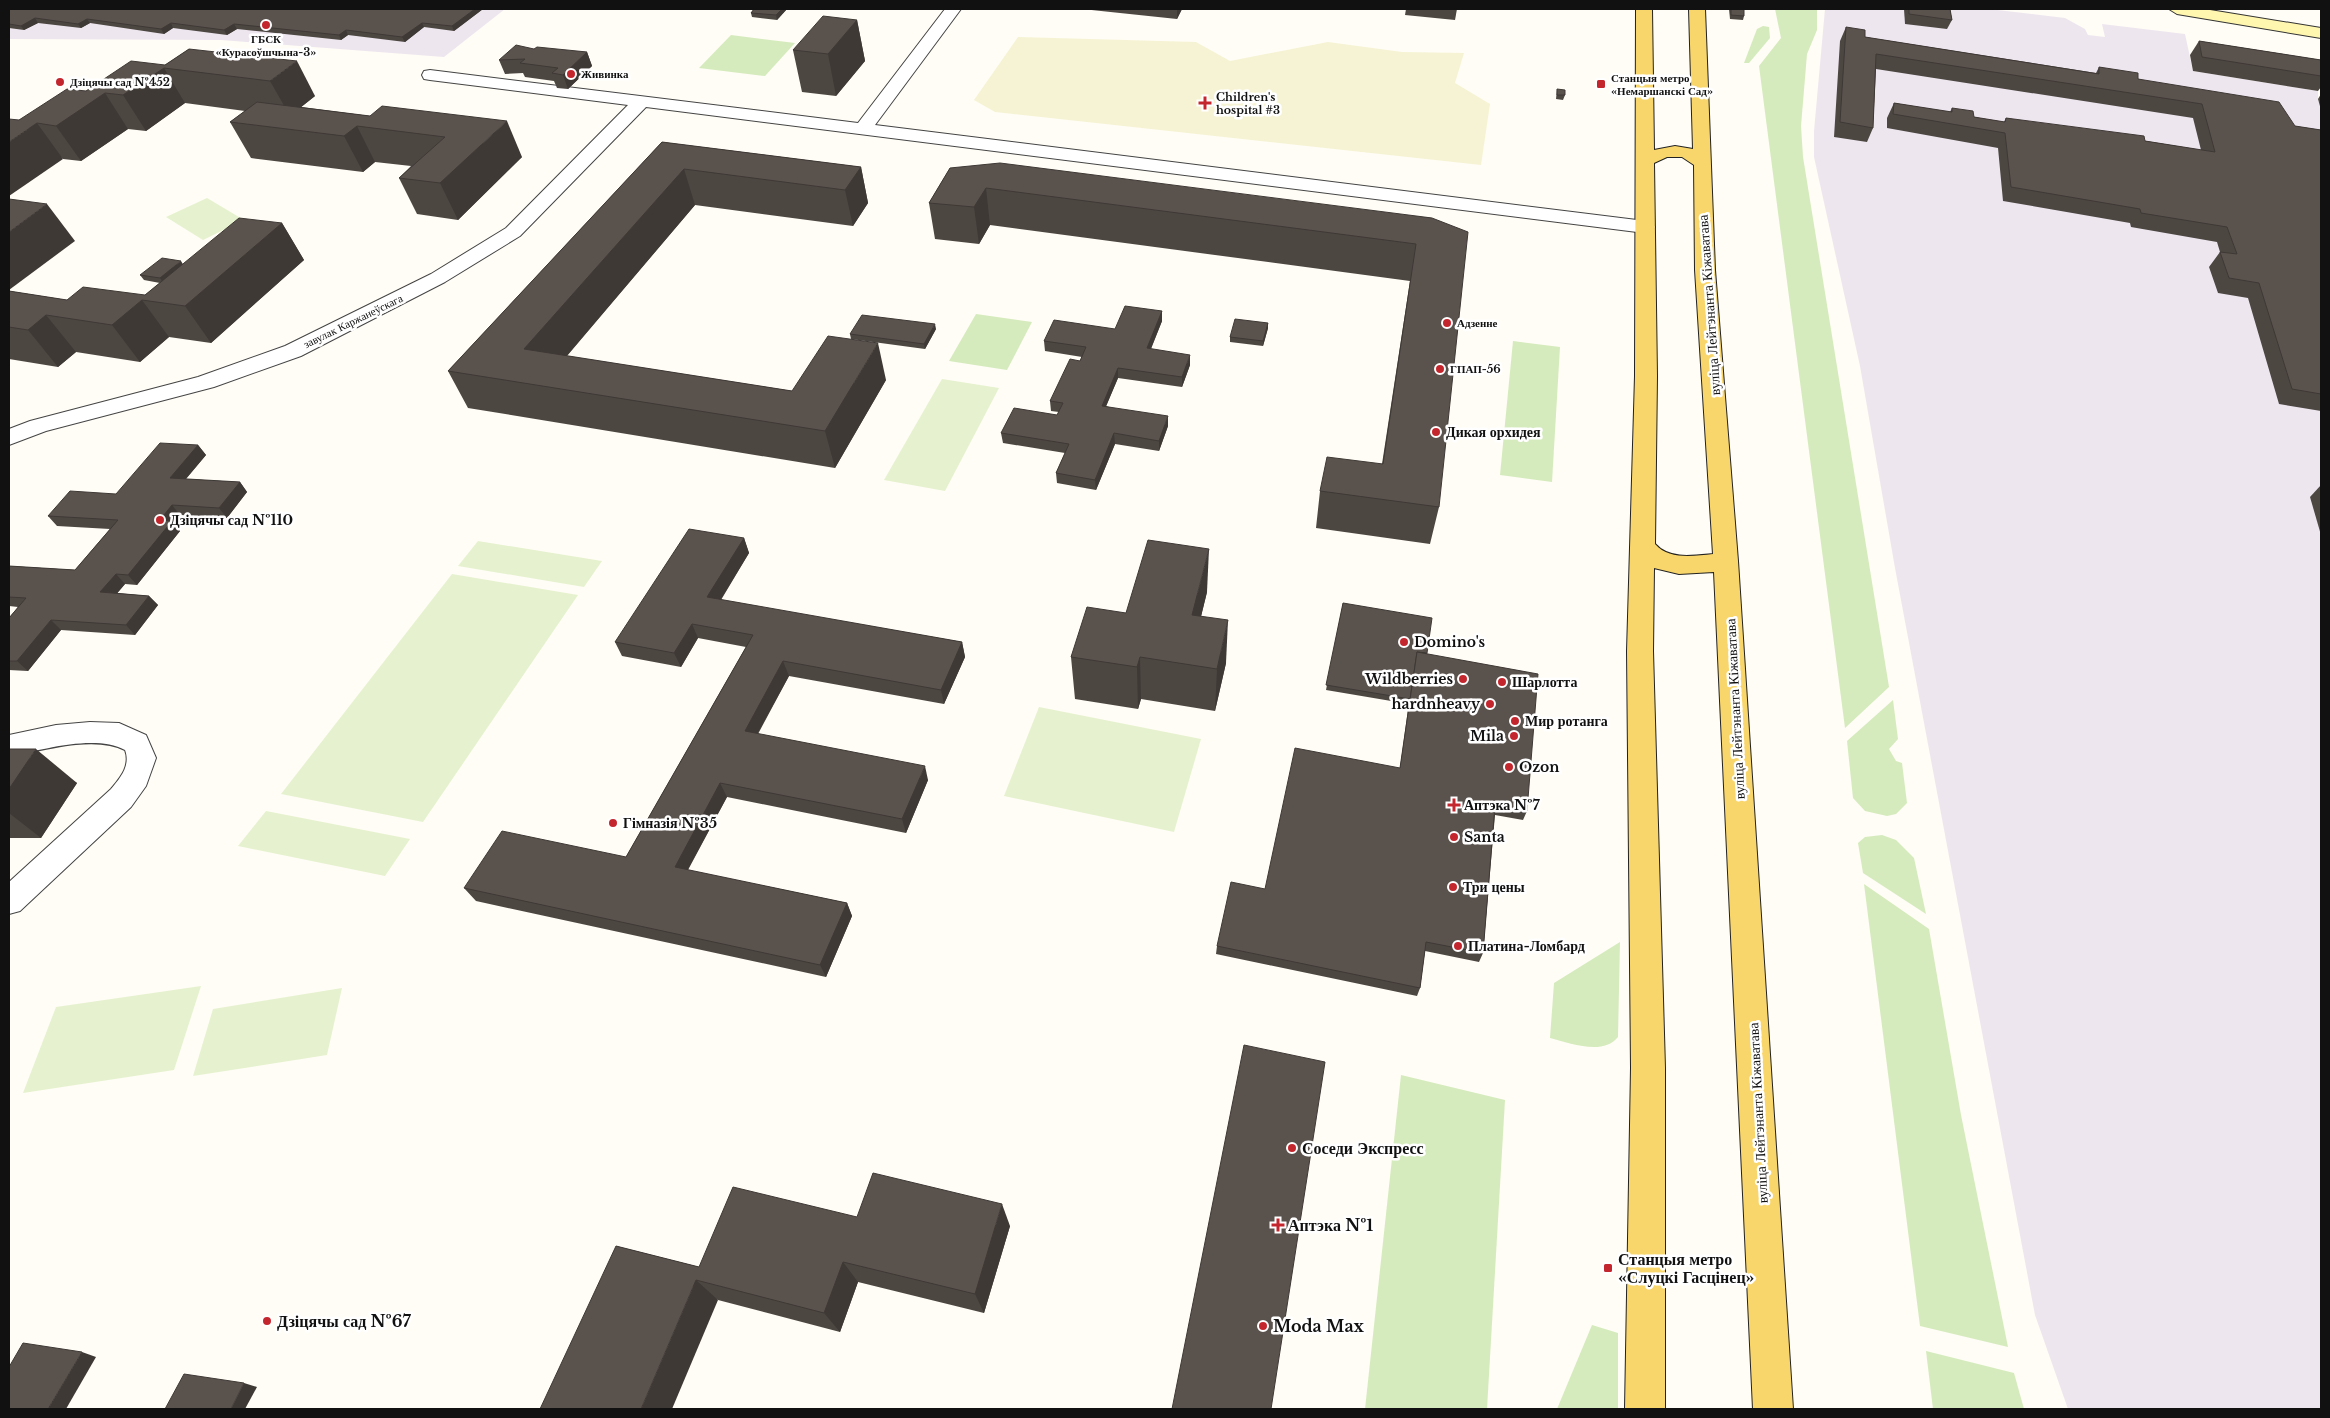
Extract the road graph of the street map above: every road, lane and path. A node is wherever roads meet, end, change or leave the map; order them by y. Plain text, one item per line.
1 (953, 9) edge
2 (1644, 9) edge
3 (1697, 9) edge
4 (2177, 9) edge
5 (2321, 33) edge
6 (430, 75) dead end
7 (641, 102) junction
8 (862, 129) junction
9 (1645, 160) junction
10 (1702, 163) junction
11 (1645, 227) junction
12 (9, 438) edge
13 (1643, 546) junction
14 (1726, 561) junction
15 (9, 746) edge
16 (9, 900) edge
17 (1645, 1409) edge
18 (1773, 1409) edge

1 - 8 street
2 - 9 main road
3 - 10 main road, вуліца Лейтэнанта Кіжаватава
4 - 5 main road
6 - 7 street
7 - 8 street
7 - 12 street, завулак Каржанеўскага
8 - 11 street
9 - 10 main road
9 - 11 main road
10 - 14 main road, вуліца Лейтэнанта Кіжаватава
11 - 13 main road
13 - 14 main road
13 - 17 main road
14 - 18 main road, вуліца Лейтэнанта Кіжаватава
15 - 16 street

